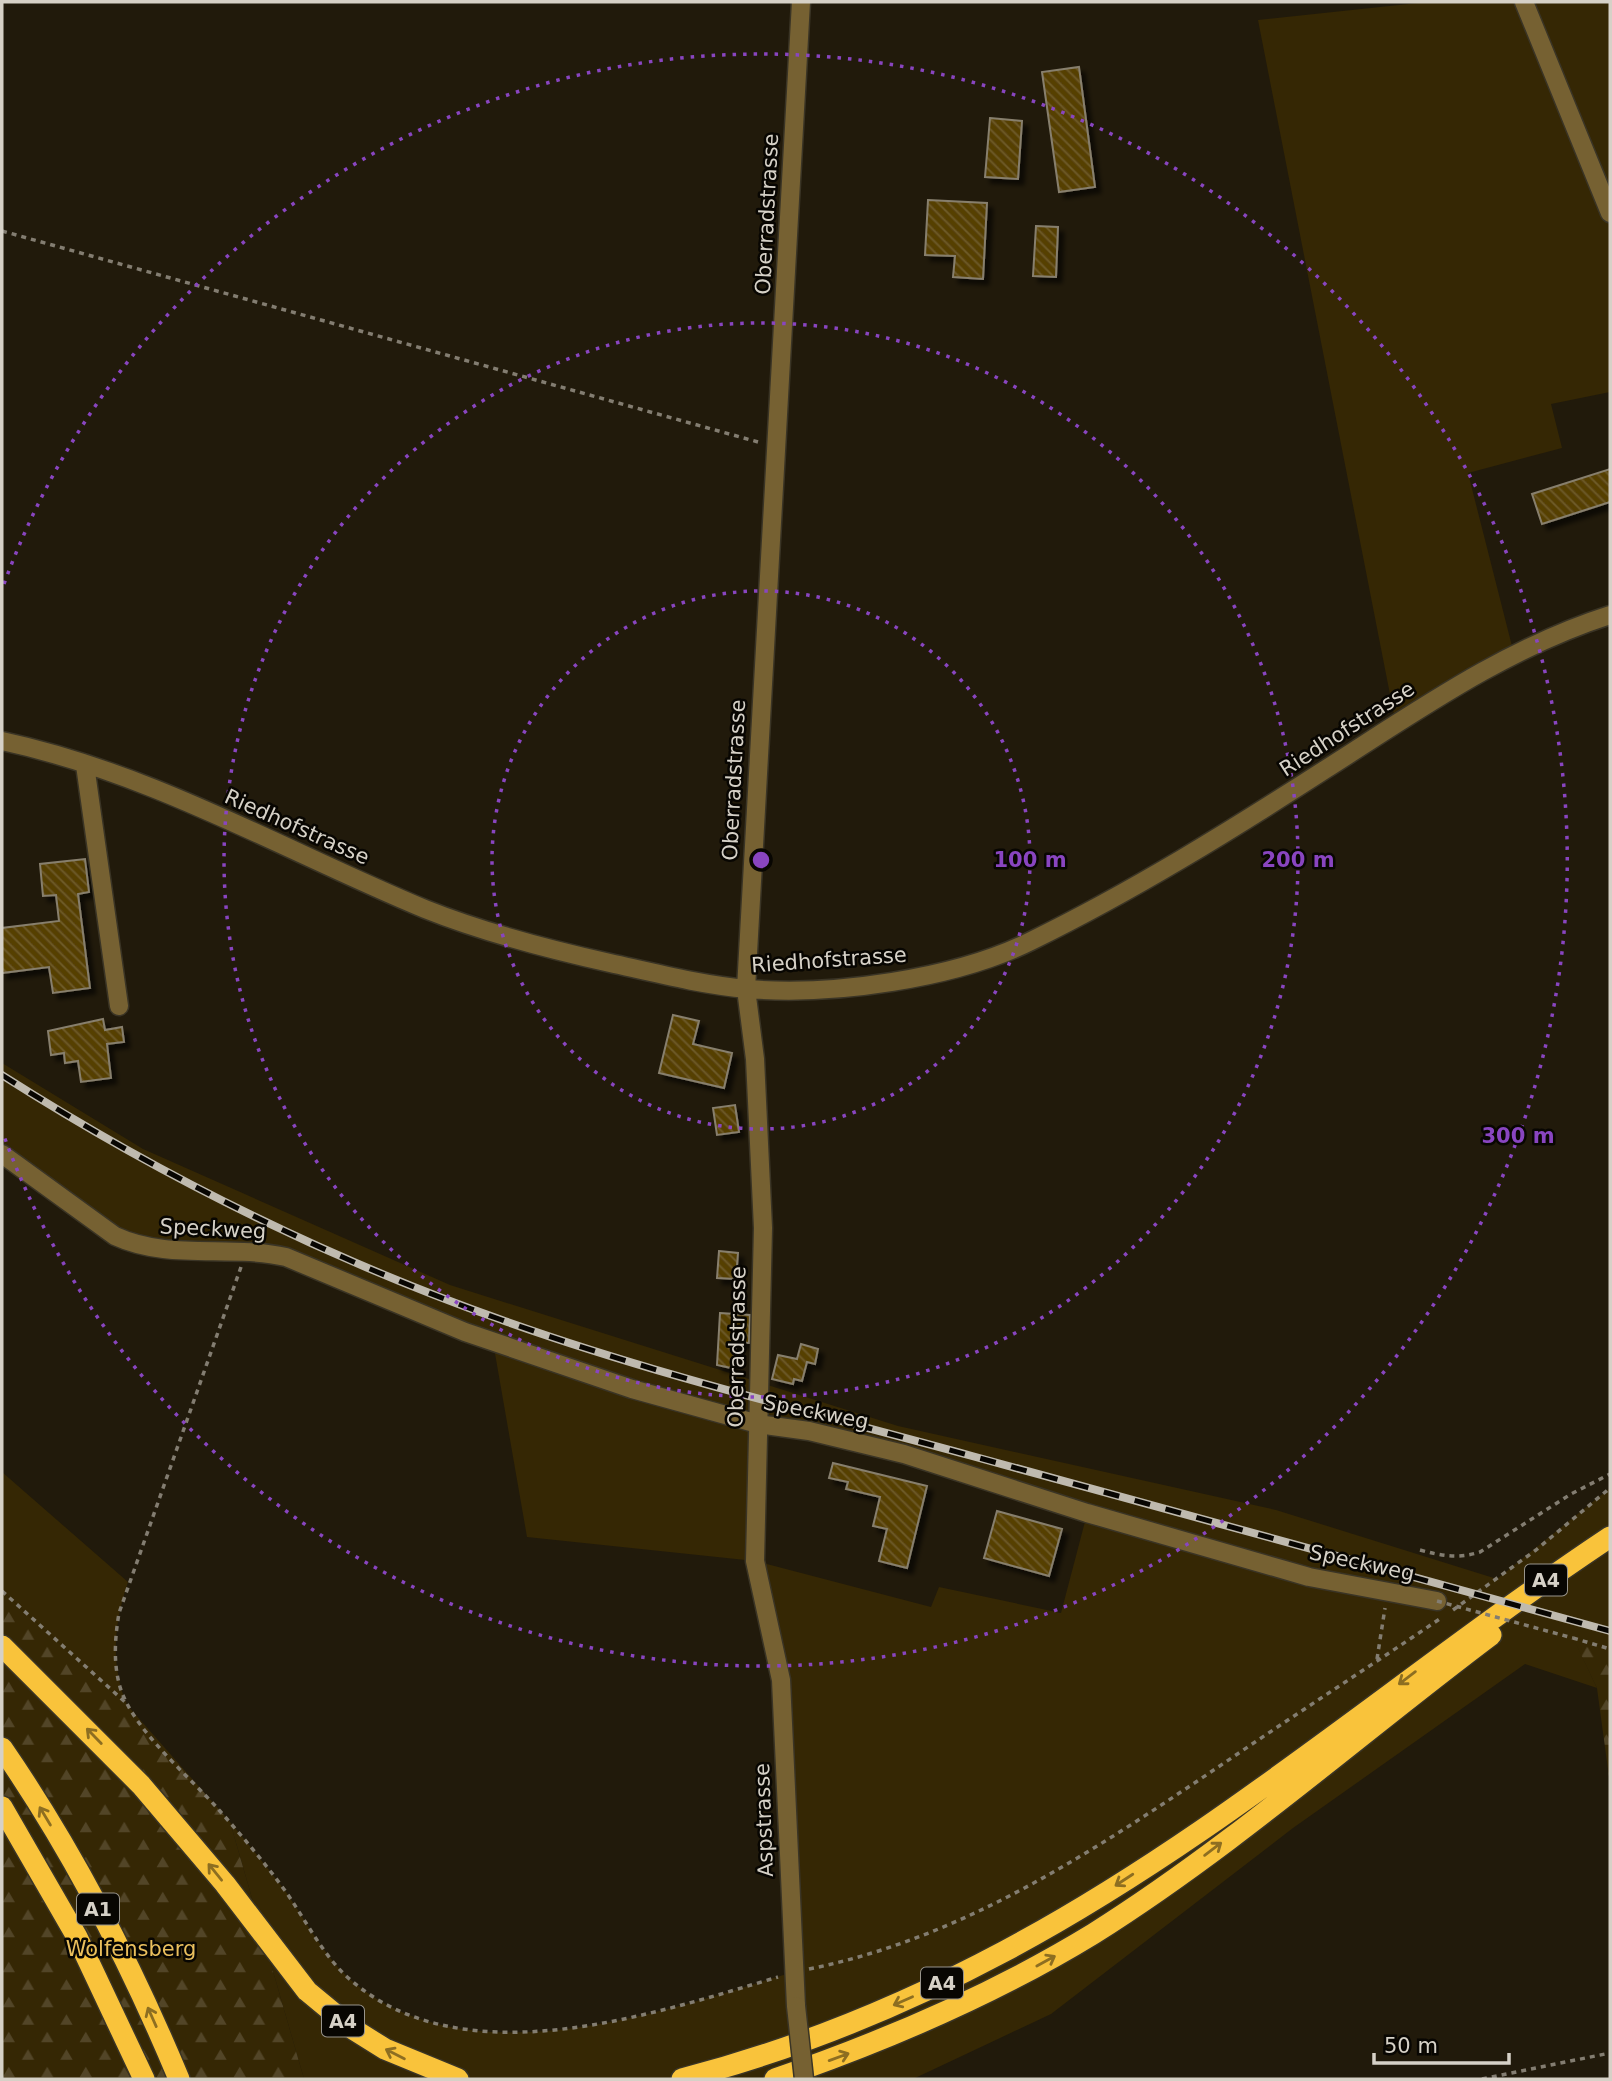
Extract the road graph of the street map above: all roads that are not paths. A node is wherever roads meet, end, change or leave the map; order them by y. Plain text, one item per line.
1 (801, 2) edge
2 (1524, 2) edge
3 (1610, 213) edge
4 (1610, 615) edge
5 (2, 741) edge
6 (85, 765) junction
7 (746, 989) junction
8 (119, 1006) dead end
9 (2, 1154) edge
10 (758, 1424) junction
11 (1610, 1537) edge
12 (1610, 1551) edge
13 (755, 1561) joint
14 (1437, 1601) road end
15 (2, 1646) edge
16 (2, 1748) edge
17 (2, 1807) edge
18 (2, 1824) edge
19 (34, 1861) junction
20 (144, 2079) edge
21 (179, 2079) edge
22 (458, 2079) edge
23 (682, 2079) edge
24 (775, 2079) edge
25 (803, 2079) edge

1 - 7 street, Oberradstrasse
2 - 3 street
4 - 7 street, Riedhofstrasse
5 - 6 street, Riedhofstrasse
6 - 7 street, Riedhofstrasse
6 - 8 street
7 - 10 street, Oberradstrasse
9 - 10 street, Speckweg
10 - 13 street, Oberradstrasse
10 - 14 street, Speckweg
11 -> 23 highway, A4
24 -> 12 highway, A4
13 - 25 street, Aspstrasse, bridge
22 -> 15 highway, A4
21 -> 16 highway, A1
17 - 19 highway, A1
18 - 19 highway
19 - 20 highway, A1

